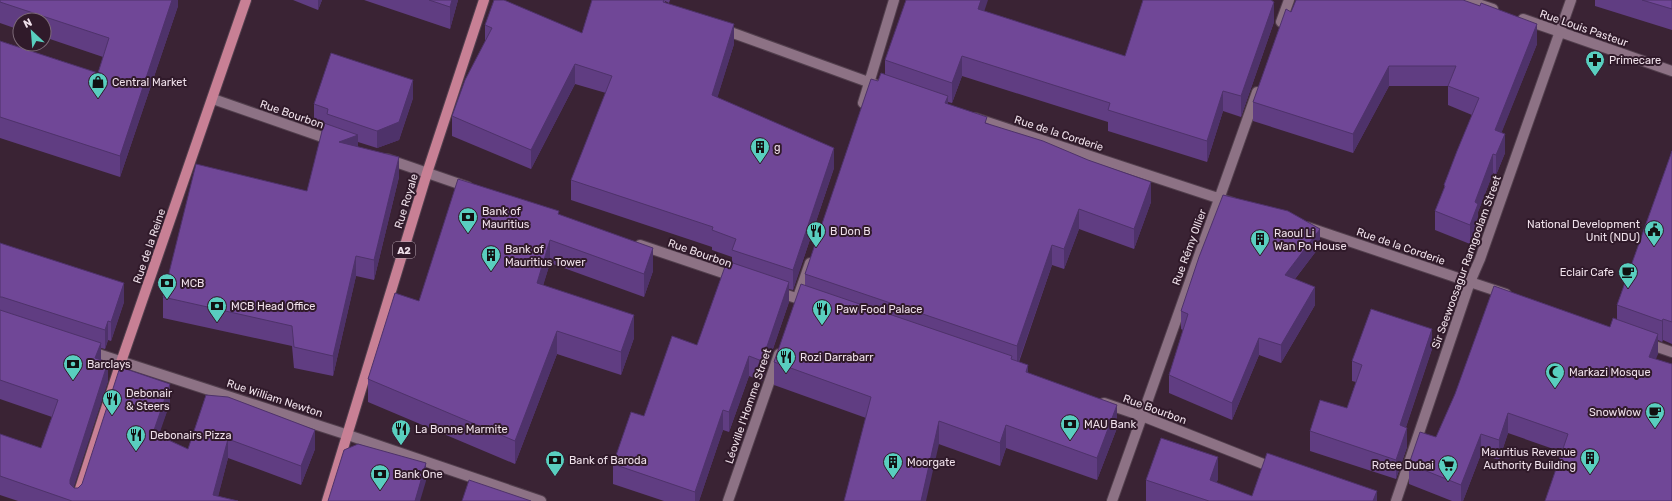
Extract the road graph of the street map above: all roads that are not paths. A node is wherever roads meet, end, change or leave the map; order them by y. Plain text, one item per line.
1 (246, 0) edge
2 (484, 0) edge
3 (894, 0) edge
4 (1289, 0) edge
5 (1466, 0) edge
6 (1571, 0) edge
7 (1502, 12) edge
8 (1516, 17) edge
9 (716, 27) edge
10 (1279, 30) edge
11 (1559, 32) junction
12 (1672, 71) edge
13 (1261, 82) edge
14 (870, 83) junction
15 (893, 91) edge
16 (212, 99) junction
17 (860, 113) edge
18 (969, 116) edge
19 (346, 145) edge
20 (376, 155) edge
21 (428, 173) junction
22 (480, 191) edge
23 (1219, 198) junction
24 (1242, 205) edge
25 (1301, 225) edge
26 (631, 242) edge
27 (812, 254) edge
28 (745, 281) edge
29 (1470, 282) junction
30 (767, 288) edge
31 (1515, 298) edge
32 (796, 302) junction
33 (820, 306) edge
34 (1635, 339) edge
35 (782, 344) edge
36 (76, 347) edge
37 (1672, 352) edge
38 (122, 362) junction
39 (1097, 401) edge
40 (1142, 416) junction
41 (348, 435) junction
42 (1286, 473) edge
43 (76, 501) edge
44 (327, 501) edge
45 (541, 501) edge
46 (728, 501) edge
47 (1112, 501) edge
48 (1396, 501) edge

1 - 16 main road, Rue de la Reine
2 - 21 main road, Rue Royale / A2
3 - 14 street
4 - 10 street
5 - 7 street
6 - 11 street, Sir Seewoosagur Ramgoolam Street
8 - 11 street, Rue Louis Pasteur
9 - 14 street
11 - 12 street, Rue Louis Pasteur
11 - 29 street, Sir Seewoosagur Ramgoolam Street
13 - 23 street, Rue Rémy Ollier
14 - 15 street
14 - 17 street
16 - 19 street, Rue Bourbon
16 - 38 main road, Rue de la Reine
18 - 23 street, Rue de la Corderie
20 - 21 street
21 - 22 street
21 - 41 main road, Rue Royale / A2
23 - 24 street, Rue de la Corderie
23 - 40 street, Rue Rémy Ollier
25 - 29 street, Rue de la Corderie
26 - 28 street, Rue Bourbon
27 - 32 street
29 - 31 street, Rue de la Corderie
29 - 48 street, Sir Seewoosagur Ramgoolam Street
30 - 32 street
32 - 33 street
34 - 37 street
35 - 46 street, Léoville l'Homme Street
36 - 38 street, Rue William Newton
38 - 41 street, Rue William Newton
38 - 43 main road, Rue de la Reine
39 - 40 street, Rue Bourbon
40 - 42 street, Rue Bourbon
40 - 47 street, Rue Rémy Ollier
41 - 44 main road, Rue Royale / A2
41 - 45 street, Rue William Newton

